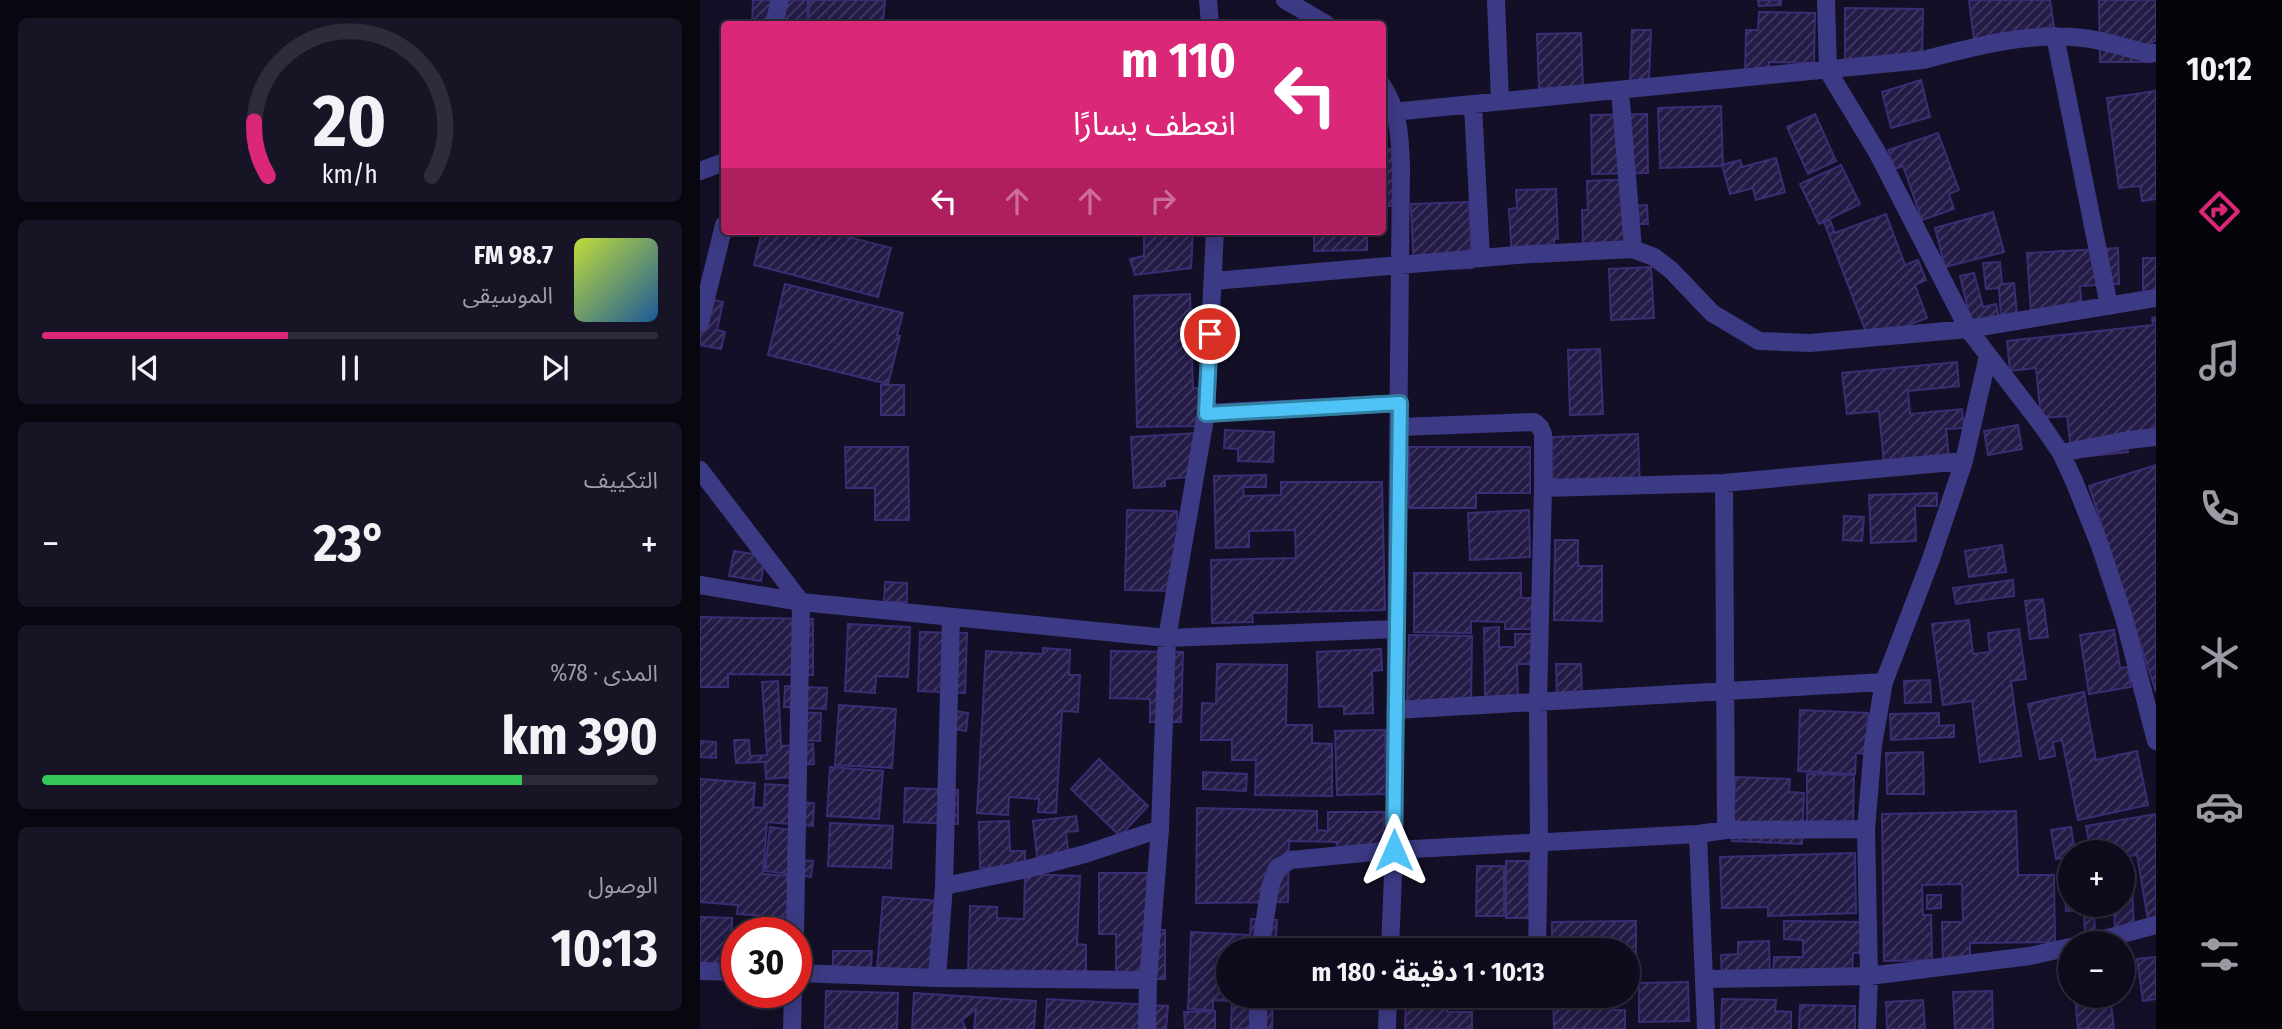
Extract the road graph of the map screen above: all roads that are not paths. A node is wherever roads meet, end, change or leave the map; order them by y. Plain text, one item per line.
1 (780, 0) edge
2 (1208, 0) edge
3 (1285, 0) edge
4 (1496, 0) edge
5 (1826, 0) edge
6 (775, 21) edge
7 (1210, 21) edge
8 (1321, 21) edge
9 (2055, 36) junction
10 (2156, 53) edge
11 (1828, 71) junction
12 (1620, 91) junction
13 (1500, 101) junction
14 (1474, 104) junction
15 (1389, 112) edge
16 (721, 163) edge
17 (700, 171) edge
18 (722, 235) edge
19 (1215, 235) edge
20 (1633, 249) junction
21 (1481, 258) junction
22 (1400, 265) junction
23 (1213, 281) junction
24 (2156, 298) edge
25 (2109, 306) junction
26 (700, 323) edge
27 (1968, 329) junction
28 (1988, 356) junction
29 (1400, 403) junction
30 (1206, 414) junction
31 (1400, 427) junction
32 (2156, 437) edge
33 (2061, 453) junction
34 (1964, 461) junction
35 (700, 470) edge
36 (1724, 483) junction
37 (1544, 488) junction
38 (700, 585) edge
39 (801, 602) junction
40 (951, 617) junction
41 (1396, 629) junction
42 (1167, 638) junction
43 (1884, 682) junction
44 (1724, 691) junction
45 (1538, 702) junction
46 (1395, 710) junction
47 (2156, 741) edge
48 (1160, 829) junction
49 (1866, 829) junction
50 (1726, 830) junction
51 (1698, 834) junction
52 (1539, 841) junction
53 (1394, 850) junction
54 (944, 886) junction
55 (794, 917) edge
56 (2156, 925) edge
57 (2134, 931) edge
58 (1262, 938) edge
59 (1390, 938) edge
60 (1537, 938) edge
61 (2058, 950) edge
62 (700, 971) edge
63 (721, 972) edge
64 (812, 974) edge
65 (1868, 976) junction
66 (937, 978) junction
67 (1705, 979) junction
68 (1148, 980) junction
69 (793, 1008) edge
70 (1258, 1008) edge
71 (1388, 1008) edge
72 (792, 1029) edge
73 (1147, 1029) edge
74 (1258, 1029) edge
75 (1387, 1029) edge
76 (1706, 1029) edge
77 (1867, 1029) edge

1 - 6 street
2 - 7 street
3 - 8 street
4 - 13 street
5 - 11 street
9 - 10 street
9 - 11 street
9 - 25 street
11 - 12 street
11 - 27 street
12 - 13 street
12 - 20 street
13 - 14 street
14 - 15 street
14 - 21 street
15 - 22 street
16 - 17 street
18 - 26 street
19 - 23 street
20 - 21 street
20 - 27 street
21 - 22 street
22 - 23 street
22 - 29 street
23 - 30 street
24 - 25 street
25 - 27 street
27 - 28 street
28 - 33 street
28 - 34 street
29 - 30 street
29 - 31 street
30 - 42 street
31 - 37 street
31 - 41 street
32 - 33 street
33 - 47 street
34 - 36 street
34 - 43 street
35 - 39 street
36 - 37 street
36 - 44 street
37 - 45 street
38 - 39 street
39 - 40 street
39 - 55 street
40 - 42 street
40 - 54 street
41 - 42 street
41 - 46 street
42 - 48 street
43 - 44 street
43 - 49 street
44 - 45 street
44 - 50 street
45 - 46 street
45 - 52 street
46 - 53 street
48 - 54 street
48 - 68 street
49 - 50 street
49 - 65 street
50 - 51 street
51 - 52 street
51 - 67 street
52 - 53 street
52 - 60 street
53 - 58 street
53 - 59 street
54 - 66 street
56 - 57 street
61 - 65 street
62 - 63 street
64 - 66 street
65 - 67 street
65 - 77 street
66 - 68 street
67 - 76 street
68 - 73 street
69 - 72 street
70 - 74 street
71 - 75 street

